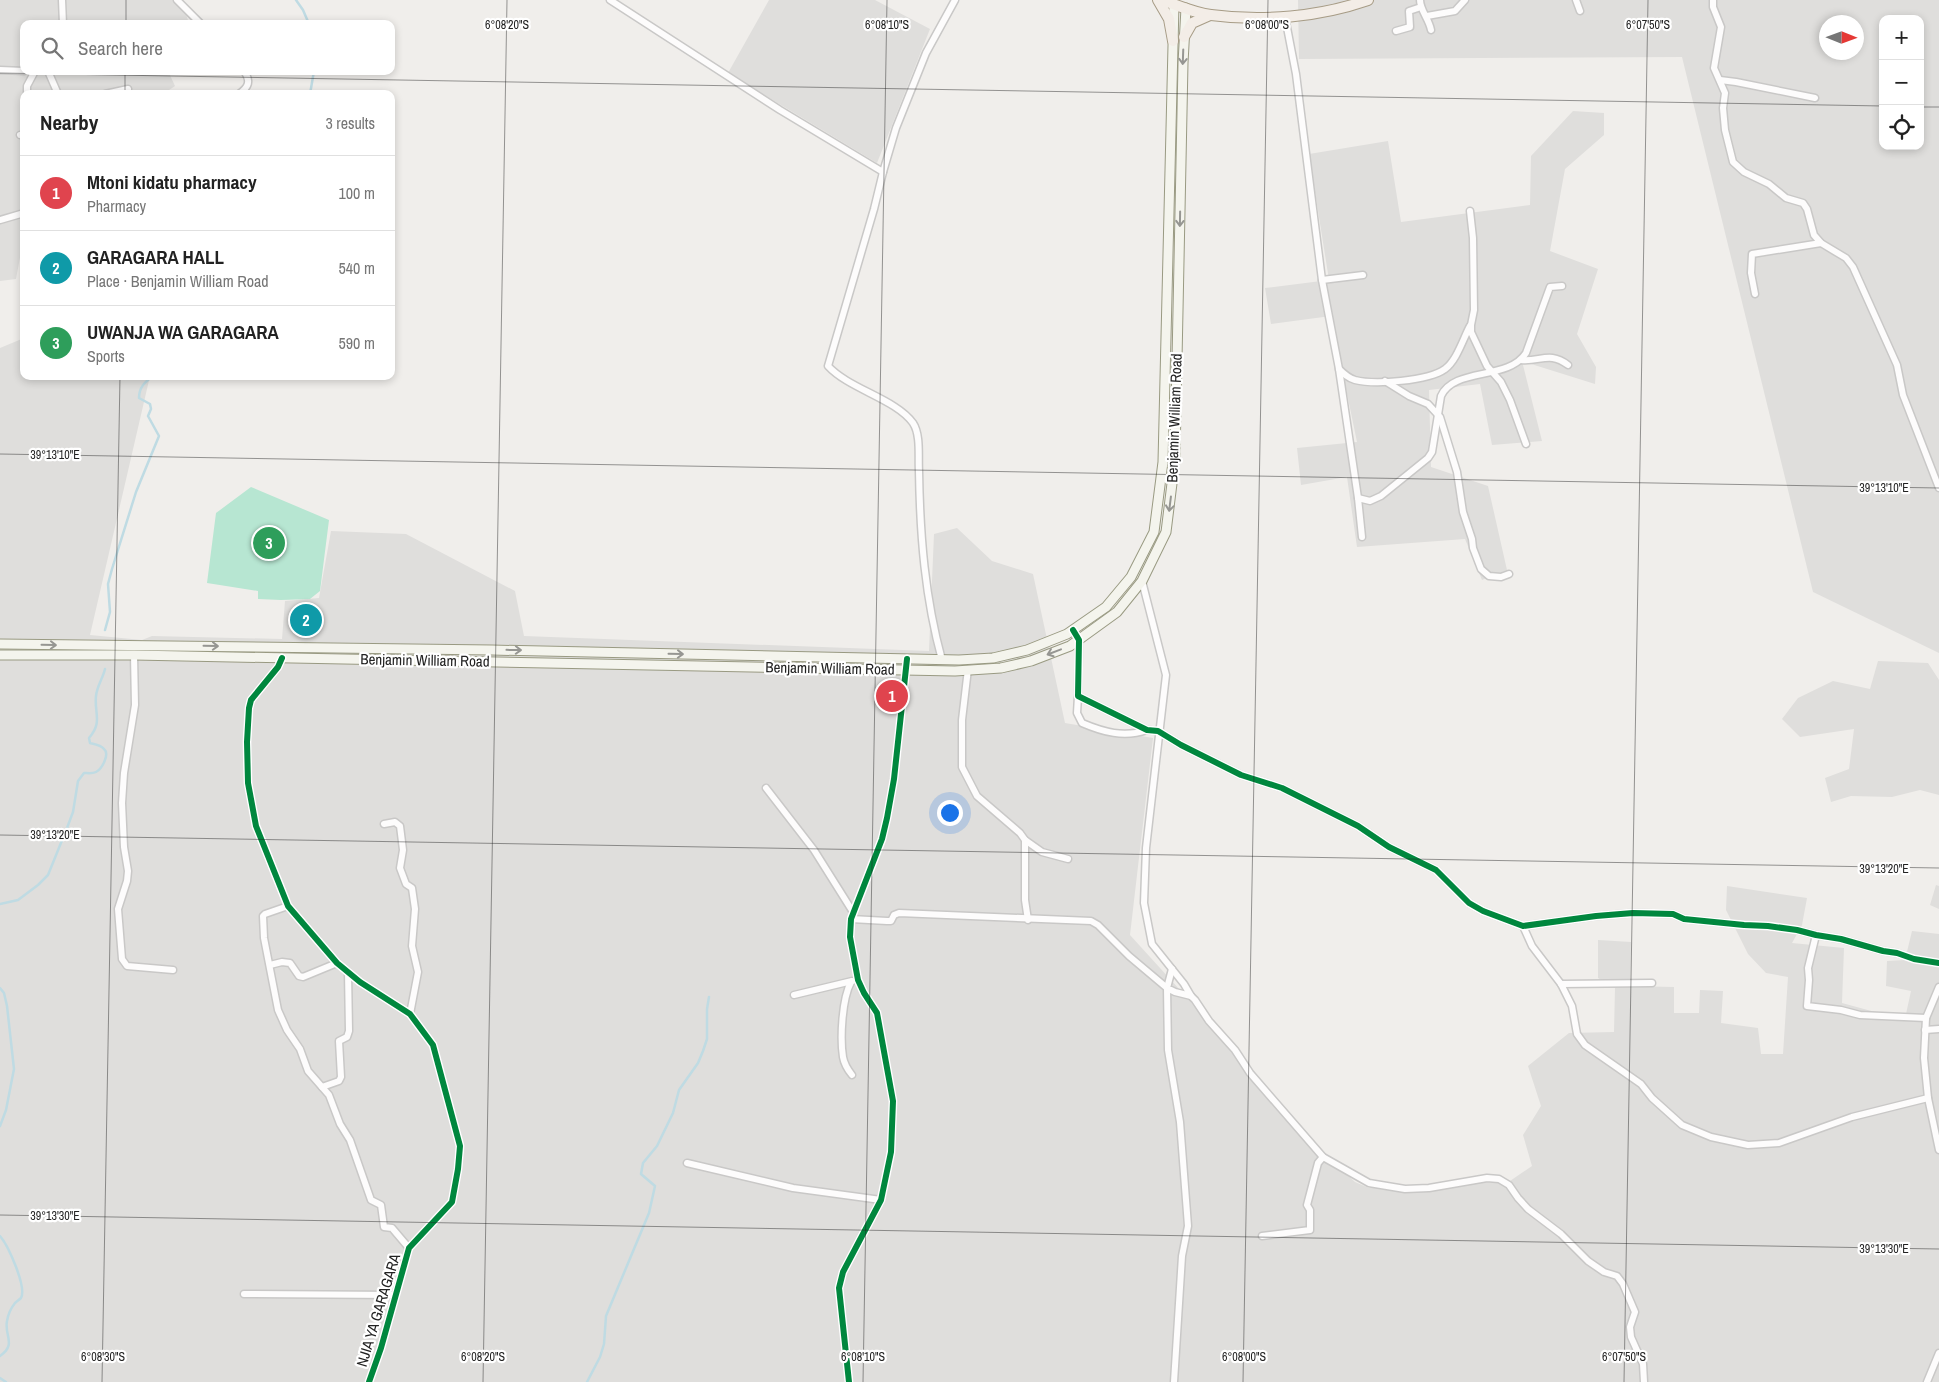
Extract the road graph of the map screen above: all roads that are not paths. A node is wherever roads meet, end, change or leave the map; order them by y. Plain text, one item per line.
1 (62, 0) edge
2 (177, 0) edge
3 (610, 0) edge
4 (955, 0) edge
5 (1158, 0) edge
6 (1163, 0) edge
7 (1368, 0) edge
8 (1465, 0) edge
9 (1576, 0) edge
10 (1713, 0) edge
11 (1420, 3) edge
12 (1174, 4) junction
13 (1186, 8) junction
14 (1580, 10) dead end
15 (1210, 15) junction
16 (1427, 16) junction
17 (1285, 17) junction
18 (63, 20) edge
19 (196, 20) edge
20 (1431, 30) dead end
21 (1396, 31) dead end
22 (1184, 37) junction
23 (1173, 41) junction
24 (0, 70) edge
25 (20, 71) edge
26 (34, 75) edge
27 (50, 75) edge
28 (247, 75) edge
29 (1720, 80) junction
30 (128, 88) dead end
31 (27, 90) edge
32 (56, 90) edge
33 (121, 90) edge
34 (245, 90) edge
35 (1815, 98) dead end
36 (882, 172) junction
37 (1470, 210) dead end
38 (20, 213) edge
39 (0, 220) edge
40 (1821, 243) junction
41 (1363, 275) dead end
42 (1322, 280) junction
43 (1562, 286) dead end
44 (1755, 294) dead end
45 (1470, 324) junction
46 (1521, 360) junction
47 (1568, 365) dead end
48 (1339, 369) junction
49 (1492, 372) junction
50 (1385, 381) junction
51 (1438, 413) junction
52 (1526, 444) dead end
53 (1939, 488) edge
54 (1358, 498) junction
55 (1362, 537) dead end
56 (1509, 574) dead end
57 (1142, 581) junction
58 (1073, 630) junction
59 (1080, 640) junction
60 (0, 644) edge
61 (0, 655) edge
62 (134, 655) junction
63 (282, 658) junction
64 (907, 659) junction
65 (942, 660) junction
66 (907, 669) junction
67 (968, 670) junction
68 (1078, 696) junction
69 (1147, 730) junction
70 (1158, 732) junction
71 (766, 788) dead end
72 (384, 824) dead end
73 (1025, 840) junction
74 (1068, 859) dead end
75 (288, 906) junction
76 (852, 916) junction
77 (1028, 920) junction
78 (1523, 926) junction
79 (1816, 935) junction
80 (337, 963) junction
81 (1939, 963) edge
82 (270, 964) junction
83 (1172, 969) junction
84 (173, 970) dead end
85 (348, 972) junction
86 (858, 980) junction
87 (1181, 980) junction
88 (851, 982) junction
89 (1561, 984) junction
90 (1652, 984) dead end
91 (1939, 987) edge
92 (1167, 988) junction
93 (1175, 992) junction
94 (794, 995) dead end
95 (1191, 996) junction
96 (410, 1014) junction
97 (1926, 1018) junction
98 (1939, 1029) edge
99 (1925, 1030) junction
100 (852, 1075) dead end
101 (322, 1087) junction
102 (1928, 1098) junction
103 (1939, 1150) edge
104 (1323, 1157) junction
105 (686, 1163) dead end
106 (881, 1200) junction
107 (1262, 1236) dead end
108 (409, 1248) junction
109 (244, 1294) dead end
110 (395, 1295) junction
111 (1939, 1353) edge
112 (369, 1382) edge
113 (849, 1382) edge
114 (1174, 1382) edge
115 (1644, 1382) edge
116 (1927, 1382) edge

1 - 18 street
2 - 19 street
3 - 36 street
4 - 36 street
5 - 23 main road
6 - 12 main road
7 - 17 main road
8 - 16 street
9 - 14 street
10 - 29 street
11 - 16 street
11 - 21 street
12 - 13 main road
12 - 23 main road, Benjamin William Road
13 - 15 main road
13 - 22 main road, Benjamin William Road
15 - 17 main road
15 - 22 main road
16 - 20 street
17 - 42 street
22 -> 57 main road, Benjamin William Road
23 - 58 main road, Benjamin William Road
24 - 25 street
26 - 31 street
27 - 32 street
28 - 34 street
29 - 35 street
29 - 40 street
30 - 33 street
36 - 65 street
37 - 45 street
38 - 39 street
40 - 44 street
40 - 53 street
41 - 42 street
42 - 48 street
43 - 46 street
45 - 49 street
45 - 50 street
46 - 47 street
46 - 49 street
48 - 50 street
48 - 54 street
49 - 51 street
49 - 52 street
50 - 51 street
51 - 54 street
51 - 56 street
54 - 55 street
57 - 59 main road, Benjamin William Road
57 - 70 street
58 - 59 street
58 - 65 main road, Benjamin William Road
59 -> 67 main road, Benjamin William Road
59 - 68 street
60 -> 64 main road, Benjamin William Road
61 - 62 main road, Benjamin William Road
62 - 63 main road, Benjamin William Road
62 - 84 street
63 - 66 main road, Benjamin William Road
63 - 75 street, NJIA YA GARAGARA
64 - 65 main road, Benjamin William Road
64 - 66 street
66 - 67 main road, Benjamin William Road
66 - 76 street
67 - 73 street
68 - 69 street
68 - 69 street
69 - 70 street
70 - 78 street
70 - 83 street
71 - 76 street
72 - 96 street
73 - 74 street
73 - 77 street
75 - 80 street, NJIA YA GARAGARA
75 - 82 street
76 - 77 street
76 - 86 street
77 - 92 street
78 - 79 street
78 - 89 street
79 - 81 street
79 - 97 street
80 - 82 street
80 - 85 street, NJIA YA GARAGARA
82 - 101 street
83 - 87 street
83 - 92 street
85 - 96 street, NJIA YA GARAGARA
85 - 101 street
86 - 88 street
86 - 106 street
87 - 93 street
87 - 95 street
88 - 94 street
88 - 100 street
89 - 90 street
89 - 102 street
91 - 97 street
92 - 93 street
92 - 114 street
93 - 95 street
95 - 104 street
96 - 108 street, NJIA YA GARAGARA
97 - 99 street
98 - 99 street
99 - 102 street
101 - 108 street
102 - 103 street
104 - 107 street
104 - 115 street
105 - 106 street
106 - 113 street
108 - 110 street, NJIA YA GARAGARA
109 - 110 street
110 - 112 street, NJIA YA GARAGARA
111 - 116 street

